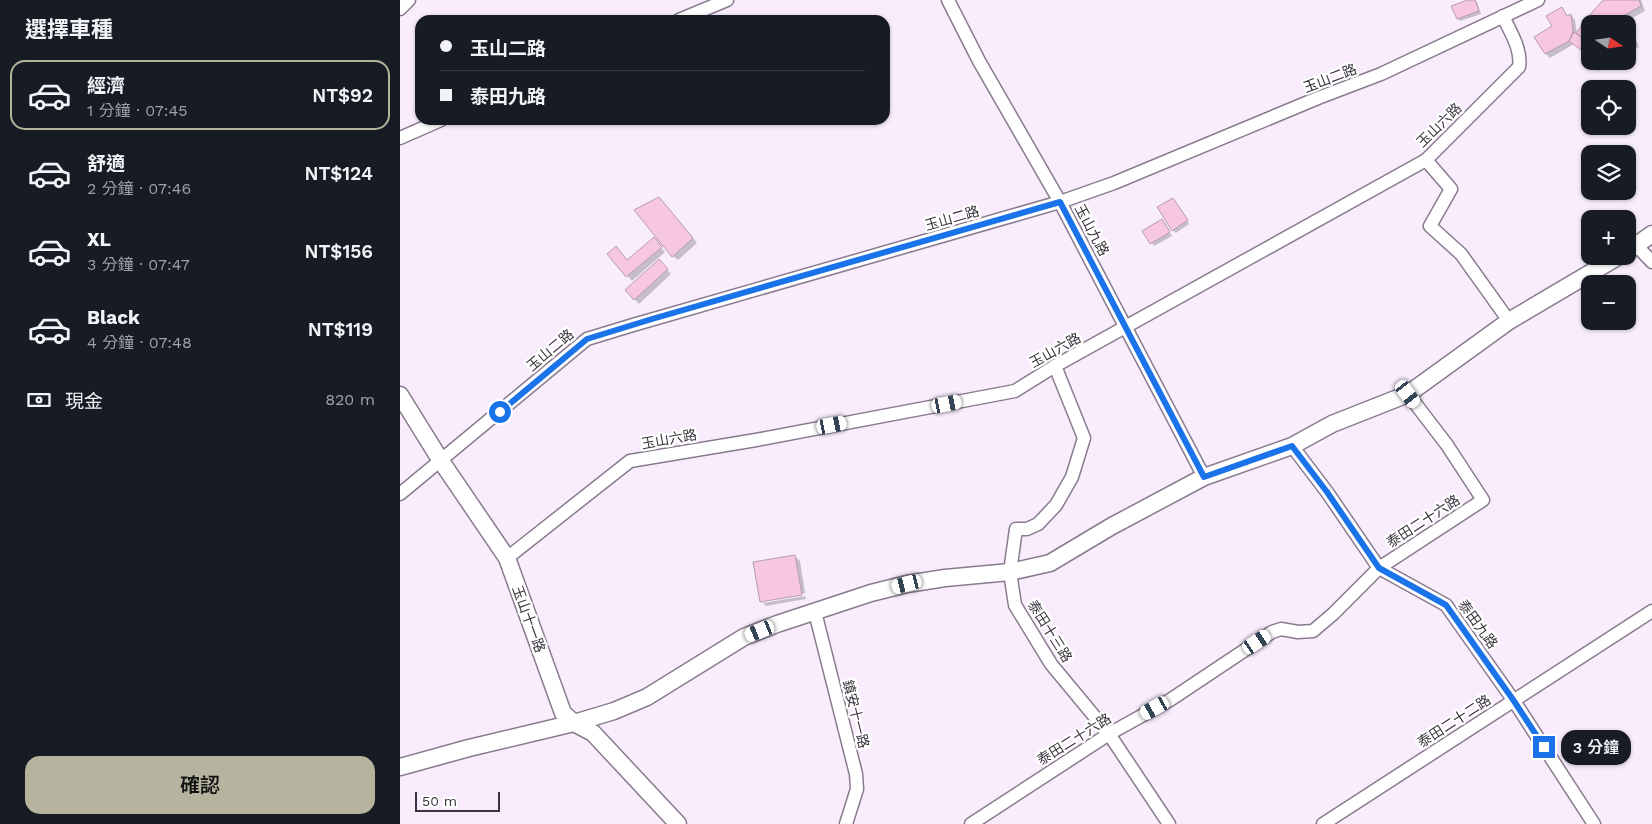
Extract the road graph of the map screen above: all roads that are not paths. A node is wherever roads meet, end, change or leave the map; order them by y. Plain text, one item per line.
1 (410, 0) edge
2 (727, 0) edge
3 (948, 0) edge
4 (1538, 0) edge
5 (400, 9) edge
6 (691, 15) edge
7 (1503, 16) junction
8 (430, 125) edge
9 (400, 138) edge
10 (1426, 160) junction
11 (1060, 202) junction
12 (1652, 234) edge
13 (1636, 245) edge
14 (1636, 251) edge
15 (1652, 262) edge
16 (1604, 265) edge
17 (1509, 321) junction
18 (1126, 327) junction
19 (1055, 366) junction
20 (400, 394) edge
21 (1408, 394) junction
22 (1292, 446) junction
23 (442, 460) junction
24 (1204, 477) junction
25 (400, 494) edge
26 (507, 558) junction
27 (1379, 568) junction
28 (1010, 572) junction
29 (1652, 611) edge
30 (815, 612) junction
31 (1514, 701) junction
32 (574, 723) junction
33 (1109, 734) junction
34 (400, 767) edge
35 (678, 824) edge
36 (846, 824) edge
37 (971, 824) edge
38 (1169, 824) edge
39 (1323, 824) edge
40 (1594, 824) edge

1 - 5 street
2 - 6 street
3 - 11 street, 玉山九路
4 - 7 street, 玉山二路
7 - 10 street, 玉山六路
7 - 11 street, 玉山二路
8 - 9 street
10 - 17 street
10 - 18 street, 玉山六路
11 - 18 street, 玉山九路
11 - 23 street, 玉山二路
12 - 13 street
14 - 15 street
16 - 17 street
17 - 21 street
18 - 19 street, 玉山六路
18 - 24 street, 玉山九路
19 - 26 street, 玉山六路
19 - 28 street, 泰田十三路
20 - 23 street, 玉山十一路
21 - 22 street
21 - 27 street, 泰田二十六路
22 - 24 street
22 - 27 street, 泰田九路
23 - 25 street, 玉山二路
23 - 26 street, 玉山十一路
24 - 28 street
26 - 32 street, 玉山十一路
27 - 31 street, 泰田九路
27 - 33 street, 泰田二十六路
28 - 30 street
28 - 33 street, 泰田十三路
29 - 31 street, 泰田二十二路
30 - 32 street
30 - 36 street, 鎮安十一路
31 - 39 street, 泰田二十二路
31 - 40 street, 泰田九路
32 - 34 street
32 - 35 street, 玉山十一路
33 - 37 street, 泰田二十六路
33 - 38 street, 泰田十三路

